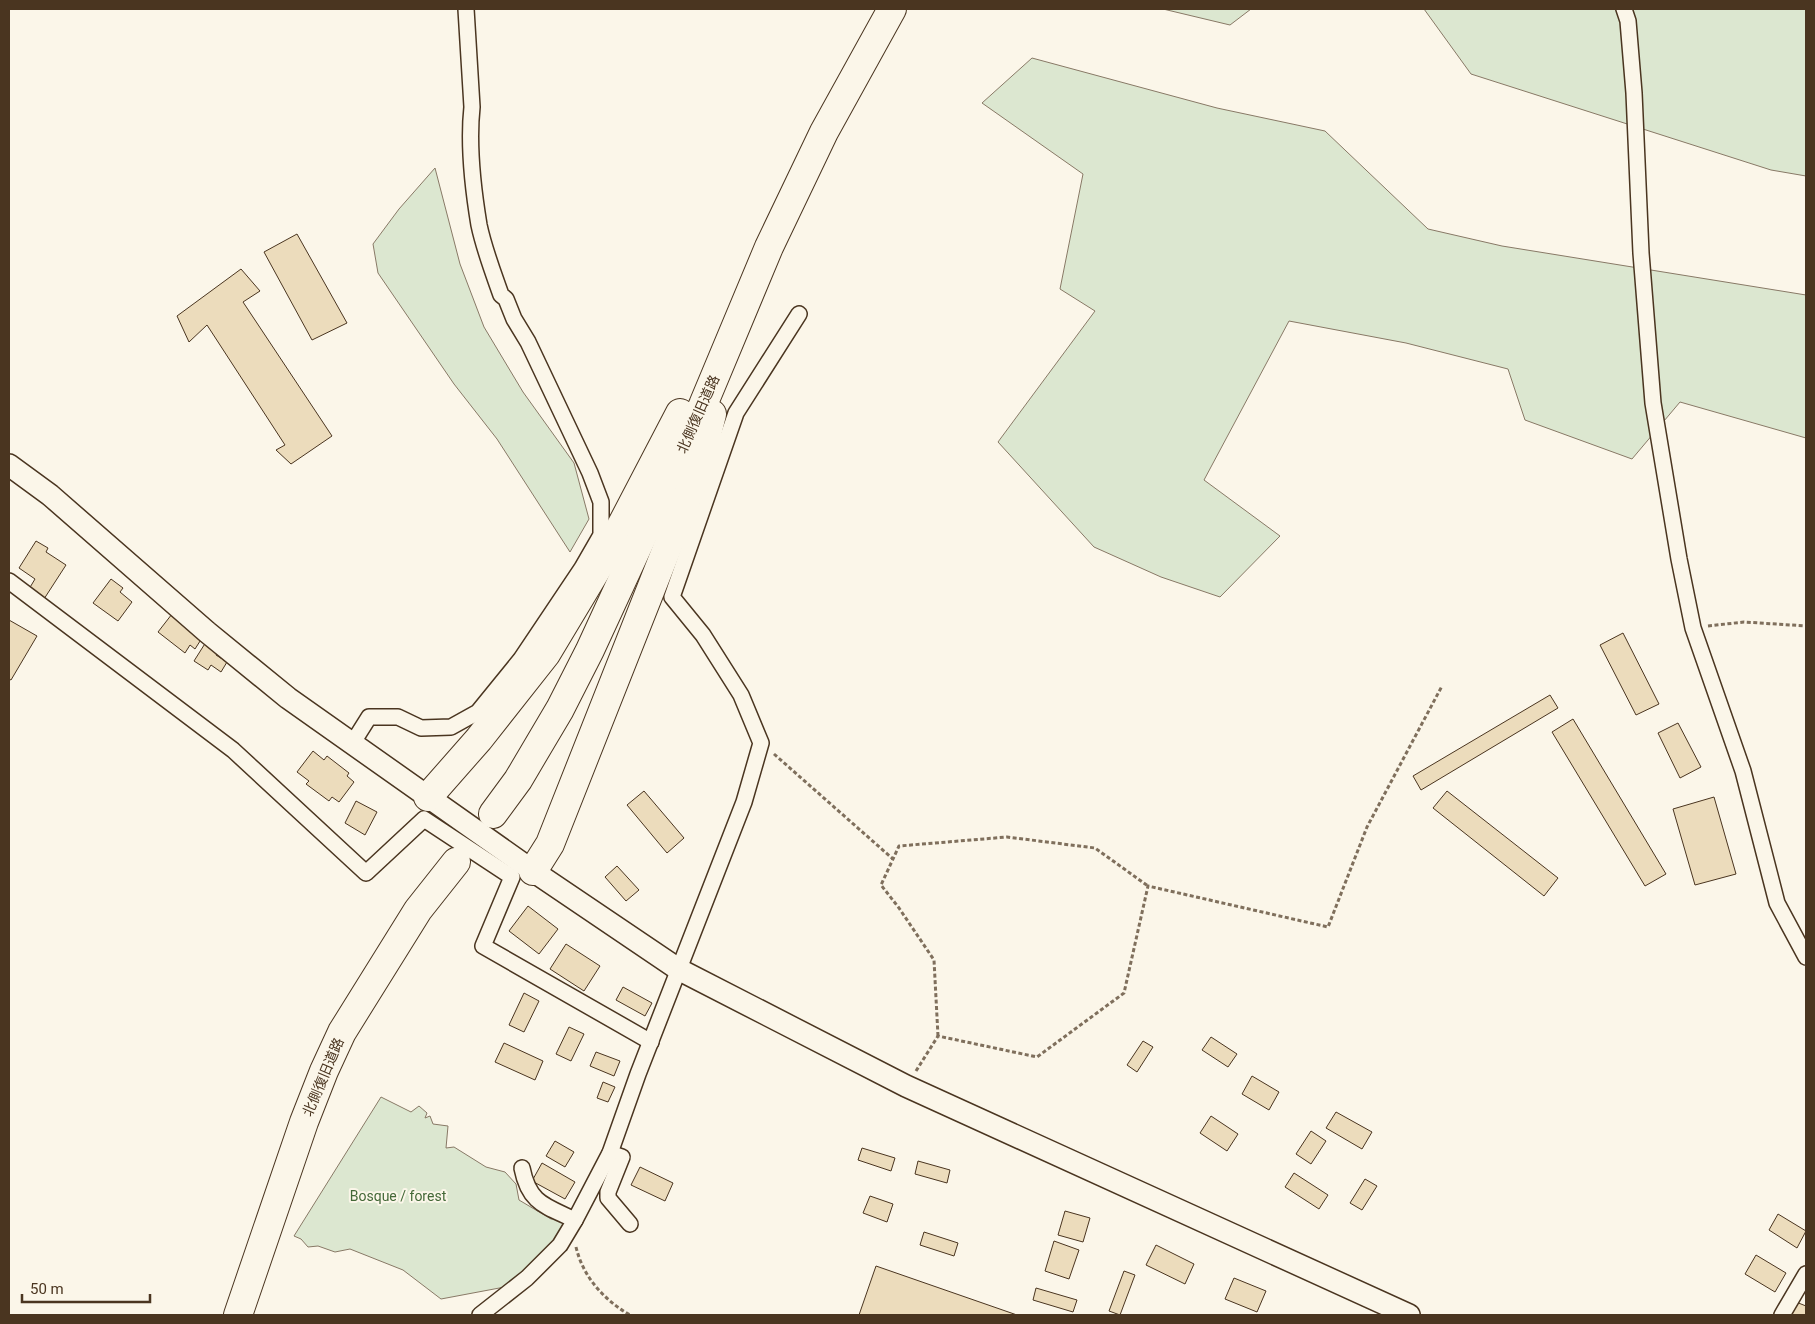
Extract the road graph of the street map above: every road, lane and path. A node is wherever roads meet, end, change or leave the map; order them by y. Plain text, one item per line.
1 (466, 9) edge
2 (892, 9) edge
3 (1624, 9) edge
4 (799, 314) dead end
5 (732, 335) junction
6 (9, 465) edge
7 (9, 581) edge
8 (1806, 626) edge
9 (1693, 628) junction
10 (1442, 686) dead end
11 (761, 743) junction
12 (352, 744) junction
13 (428, 797) junction
14 (493, 814) dead end
15 (893, 859) junction
16 (456, 862) dead end
17 (534, 871) junction
18 (1148, 886) junction
19 (1806, 957) edge
20 (678, 969) junction
21 (938, 1036) junction
22 (650, 1042) junction
23 (906, 1086) junction
24 (610, 1153) junction
25 (522, 1168) dead end
26 (573, 1224) junction
27 (630, 1224) dead end
28 (1806, 1274) edge
29 (238, 1315) edge
30 (480, 1315) edge
31 (630, 1315) edge
32 (1409, 1315) edge
33 (1782, 1315) edge

1 - 12 street
2 - 5 highway, 北側復旧道路
3 - 9 street
4 - 11 street
5 - 13 highway
5 - 14 highway, 北側復旧道路
5 - 17 highway
6 - 12 street
7 - 22 street
8 - 9 path
9 - 19 street
10 - 18 path
11 - 15 path
11 - 20 street
12 - 13 street
13 - 17 street
15 - 18 path
15 - 21 path
16 - 29 highway, 北側復旧道路
17 - 20 street
18 - 21 path
20 - 22 street
20 - 23 street
21 - 23 path
22 - 24 street
23 - 32 street
24 - 26 street
24 - 27 street
25 - 26 street
26 - 30 street
26 - 31 path
28 - 33 street

